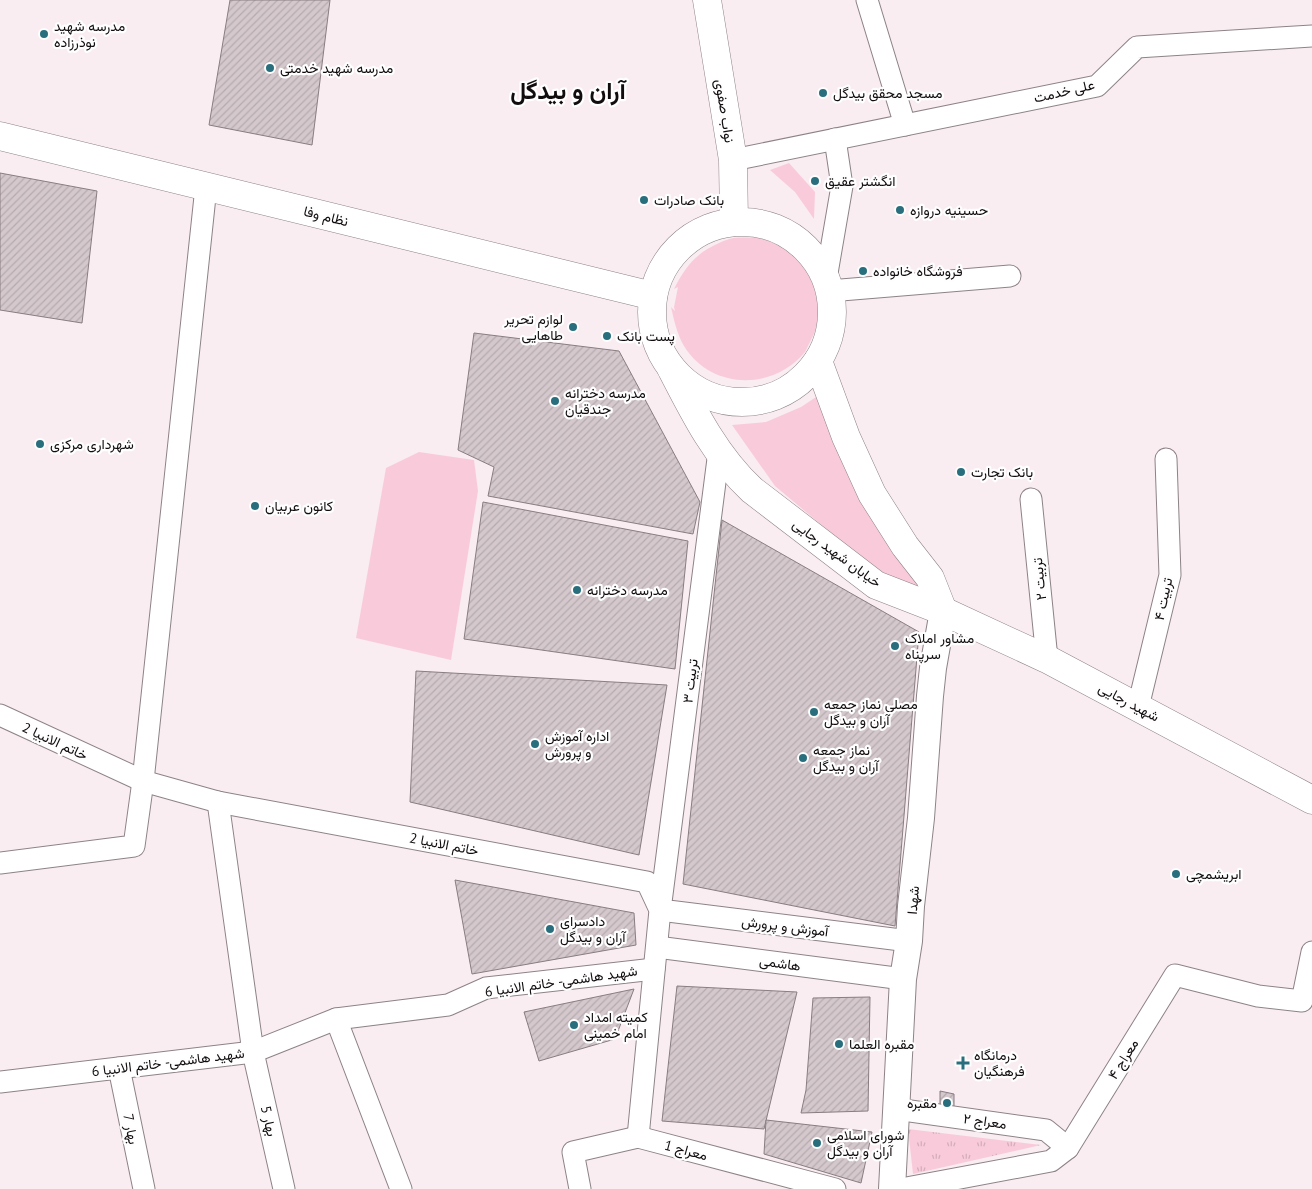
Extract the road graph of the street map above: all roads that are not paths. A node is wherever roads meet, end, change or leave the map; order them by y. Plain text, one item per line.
1 (707, 0) edge
2 (867, 0) edge
3 (1312, 36) edge
4 (905, 125) junction
5 (0, 136) edge
6 (835, 139) junction
7 (733, 160) junction
8 (206, 187) junction
9 (734, 222) junction
10 (1010, 276) dead end
11 (827, 285) junction
12 (653, 296) junction
13 (818, 361) junction
14 (671, 368) junction
15 (719, 451) junction
16 (1166, 459) dead end
17 (1031, 499) dead end
18 (943, 611) junction
19 (1048, 659) junction
20 (1138, 707) junction
21 (0, 715) edge
22 (142, 781) junction
23 (1312, 800) edge
24 (218, 802) junction
25 (0, 863) edge
26 (660, 910) junction
27 (910, 941) junction
28 (657, 947) junction
29 (1312, 952) edge
30 (654, 969) junction
31 (902, 979) junction
32 (336, 1019) junction
33 (253, 1052) junction
34 (119, 1068) junction
35 (0, 1082) edge
36 (896, 1109) junction
37 (638, 1137) junction
38 (1068, 1148) junction
39 (144, 1189) edge
40 (284, 1189) edge
41 (401, 1189) edge
42 (580, 1189) edge
43 (835, 1189) edge
44 (892, 1189) edge
45 (901, 1189) edge

1 - 7 main road, نواب صفوی
2 - 4 street
3 - 4 street, علی خدمت
4 - 6 street, علی خدمت
5 - 8 main road, نظام وفا
6 - 7 street, علی خدمت
6 - 11 street
7 - 9 main road, نواب صفوی
8 - 12 main road, نظام وفا
8 - 22 street
9 - 11 main road
9 - 12 main road
10 - 11 street
11 - 13 main road
12 - 14 main road
13 - 14 main road
13 - 18 main road
14 - 15 main road, خیابان شهید رجایی
15 - 18 main road, خیابان شهید رجایی
15 - 26 street, تربیت ۳
16 - 20 street, تربیت ۴
17 - 19 street, تربیت ۲
18 - 19 main road, شهید رجایی
18 - 27 street, شهدا
19 - 20 main road, شهید رجایی
20 - 23 main road, شهید رجایی
21 - 22 street, خاتم الانبیا 2
22 - 24 street, خاتم الانبیا 2
22 - 25 street
24 - 26 street, خاتم الانبیا 2
24 - 33 street, بهار 5
26 - 27 street, آموزش و پرورش
26 - 28 street, خاتم الانبیا 2
27 - 31 street, شهدا
28 - 30 street, خاتم الانبیا 2
28 - 31 street, هاشمی
29 - 38 street, معراج ۴
30 - 32 street, شهید هاشمی- خاتم الانبیا 6
30 - 37 street, خاتم الانبیا 2
31 - 36 street, شهدا
32 - 33 street, شهید هاشمی- خاتم الانبیا 6
32 - 41 street
33 - 34 street, شهید هاشمی- خاتم الانبیا 6
33 - 40 street, بهار 5
34 - 35 street, شهید هاشمی- خاتم الانبیا 6
34 - 39 street, بهار 7
36 - 38 street, معراج ۲
36 - 44 street, شهدا
37 - 42 street, معراج 1
37 - 43 street, معراج 1
38 - 45 street, معراج ۴

